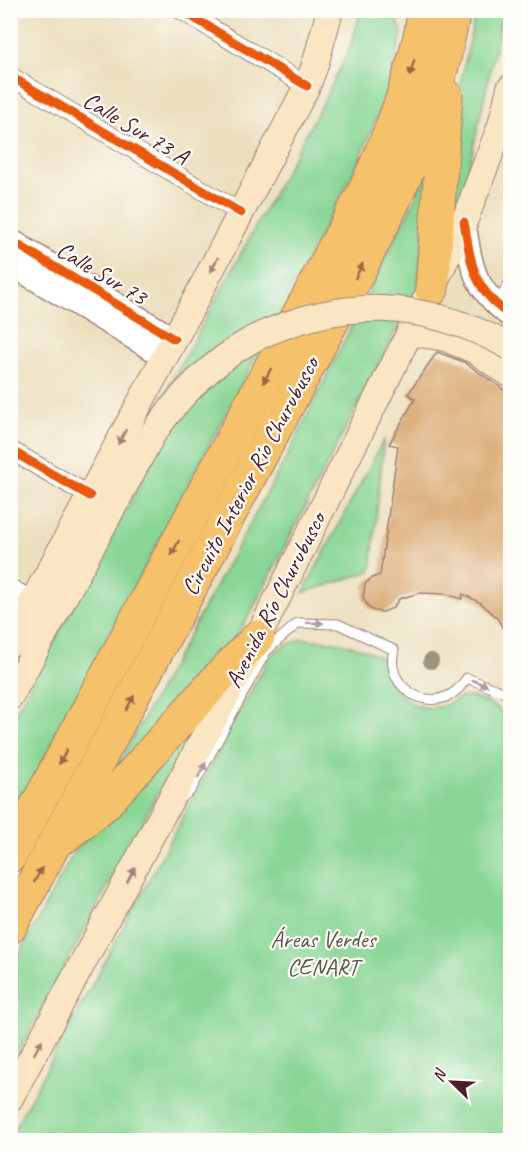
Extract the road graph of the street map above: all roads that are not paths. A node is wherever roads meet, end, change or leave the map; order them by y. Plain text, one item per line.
1 (181, 10) edge
2 (330, 10) edge
3 (454, 10) edge
4 (426, 26) edge
5 (10, 76) edge
6 (307, 86) junction
7 (510, 88) edge
8 (241, 213) junction
9 (464, 222) junction
10 (10, 240) edge
11 (10, 264) edge
12 (510, 282) edge
13 (432, 289) junction
14 (503, 310) edge
15 (410, 332) junction
16 (510, 347) edge
17 (169, 348) junction
18 (510, 374) edge
19 (10, 450) edge
20 (90, 496) junction
21 (10, 588) edge
22 (33, 601) junction
23 (258, 637) junction
24 (10, 644) edge
25 (510, 695) edge
26 (10, 697) edge
27 (164, 814) junction
28 (54, 846) junction
29 (10, 856) edge
30 (10, 927) edge
31 (10, 1098) edge

1 - 6 street
2 - 6 main road
3 - 4 highway, Circuito Interior Río Churubusco
4 - 13 highway
28 -> 4 highway, Circuito Interior Río Churubusco
4 -> 29 highway, Circuito Interior Río Churubusco
5 - 8 street, Calle Sur 73 A
6 - 8 main road
7 - 9 main road, Avenida Río Churubusco
8 -> 17 main road
9 - 13 main road, Avenida Río Churubusco
9 - 14 street
10 - 17 street, Calle Sur 73
11 - 17 street, Calle Sur 73
12 - 14 lane
13 - 15 main road, Avenida Río Churubusco
15 - 18 main road
15 - 23 main road, Avenida Río Churubusco
16 - 26 main road, bridge
17 -> 20 main road
19 - 20 street
20 - 22 main road
21 - 22 street
22 - 24 main road
23 - 27 main road, Avenida Río Churubusco
23 - 28 highway
27 -> 25 lane
31 -> 27 main road, Avenida Río Churubusco
30 -> 28 highway, Circuito Interior Río Churubusco

